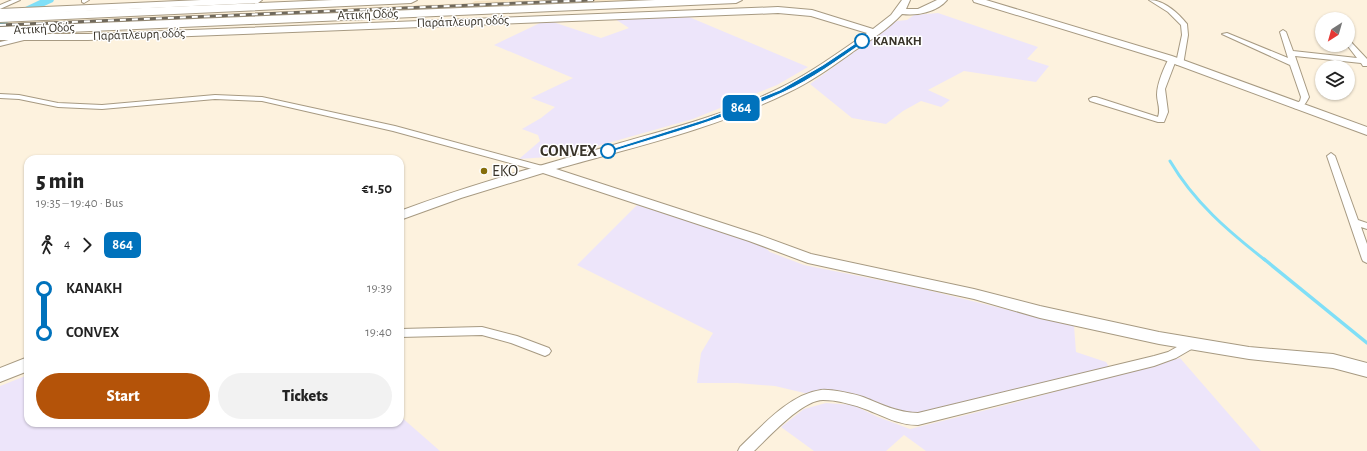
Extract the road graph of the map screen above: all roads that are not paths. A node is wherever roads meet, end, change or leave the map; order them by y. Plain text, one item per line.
1 (258, 0) edge
2 (411, 0) edge
3 (736, 0) edge
4 (942, 0) edge
5 (977, 0) edge
6 (1152, 0) edge
7 (14, 1) edge
8 (903, 6) edge
9 (2, 12) edge
10 (0, 31) edge
11 (874, 32) junction
12 (1283, 32) dead end
13 (1226, 34) dead end
14 (0, 37) edge
15 (32, 37) junction
16 (0, 44) edge
17 (1355, 50) edge
18 (1289, 52) junction
19 (1176, 61) junction
20 (1366, 62) edge
21 (1293, 63) junction
22 (0, 96) edge
23 (1093, 99) dead end
24 (1297, 106) junction
25 (1367, 130) edge
26 (1331, 156) dead end
27 (543, 169) junction
28 (404, 215) edge
29 (1355, 222) junction
30 (1367, 226) edge
31 (1365, 248) edge
32 (1367, 259) edge
33 (404, 333) edge
34 (1191, 344) junction
35 (545, 352) dead end
36 (24, 365) edge
37 (1367, 370) edge
38 (0, 374) edge
39 (745, 451) edge

1 - 9 street, Παράπλευρη οδός
2 - 9 highway, Αττική Οδός
3 - 10 highway, Αττική Οδός
4 - 8 street
5 - 19 street
6 - 19 street
7 - 9 street
8 - 11 street
11 - 15 street, Παράπλευρη οδός
11 - 27 street
12 - 18 street
13 - 21 street
14 - 15 street, Παράπλευρη οδός
15 - 16 street
17 - 20 street
18 - 20 street
18 - 21 street
19 - 23 street
19 - 24 street
21 - 24 street
22 - 27 street
24 - 25 street
26 - 29 street
27 - 28 street
27 - 34 street
29 - 30 street
29 - 31 street
31 - 32 street
33 - 35 street
34 - 37 street
34 - 39 street
36 - 38 street

